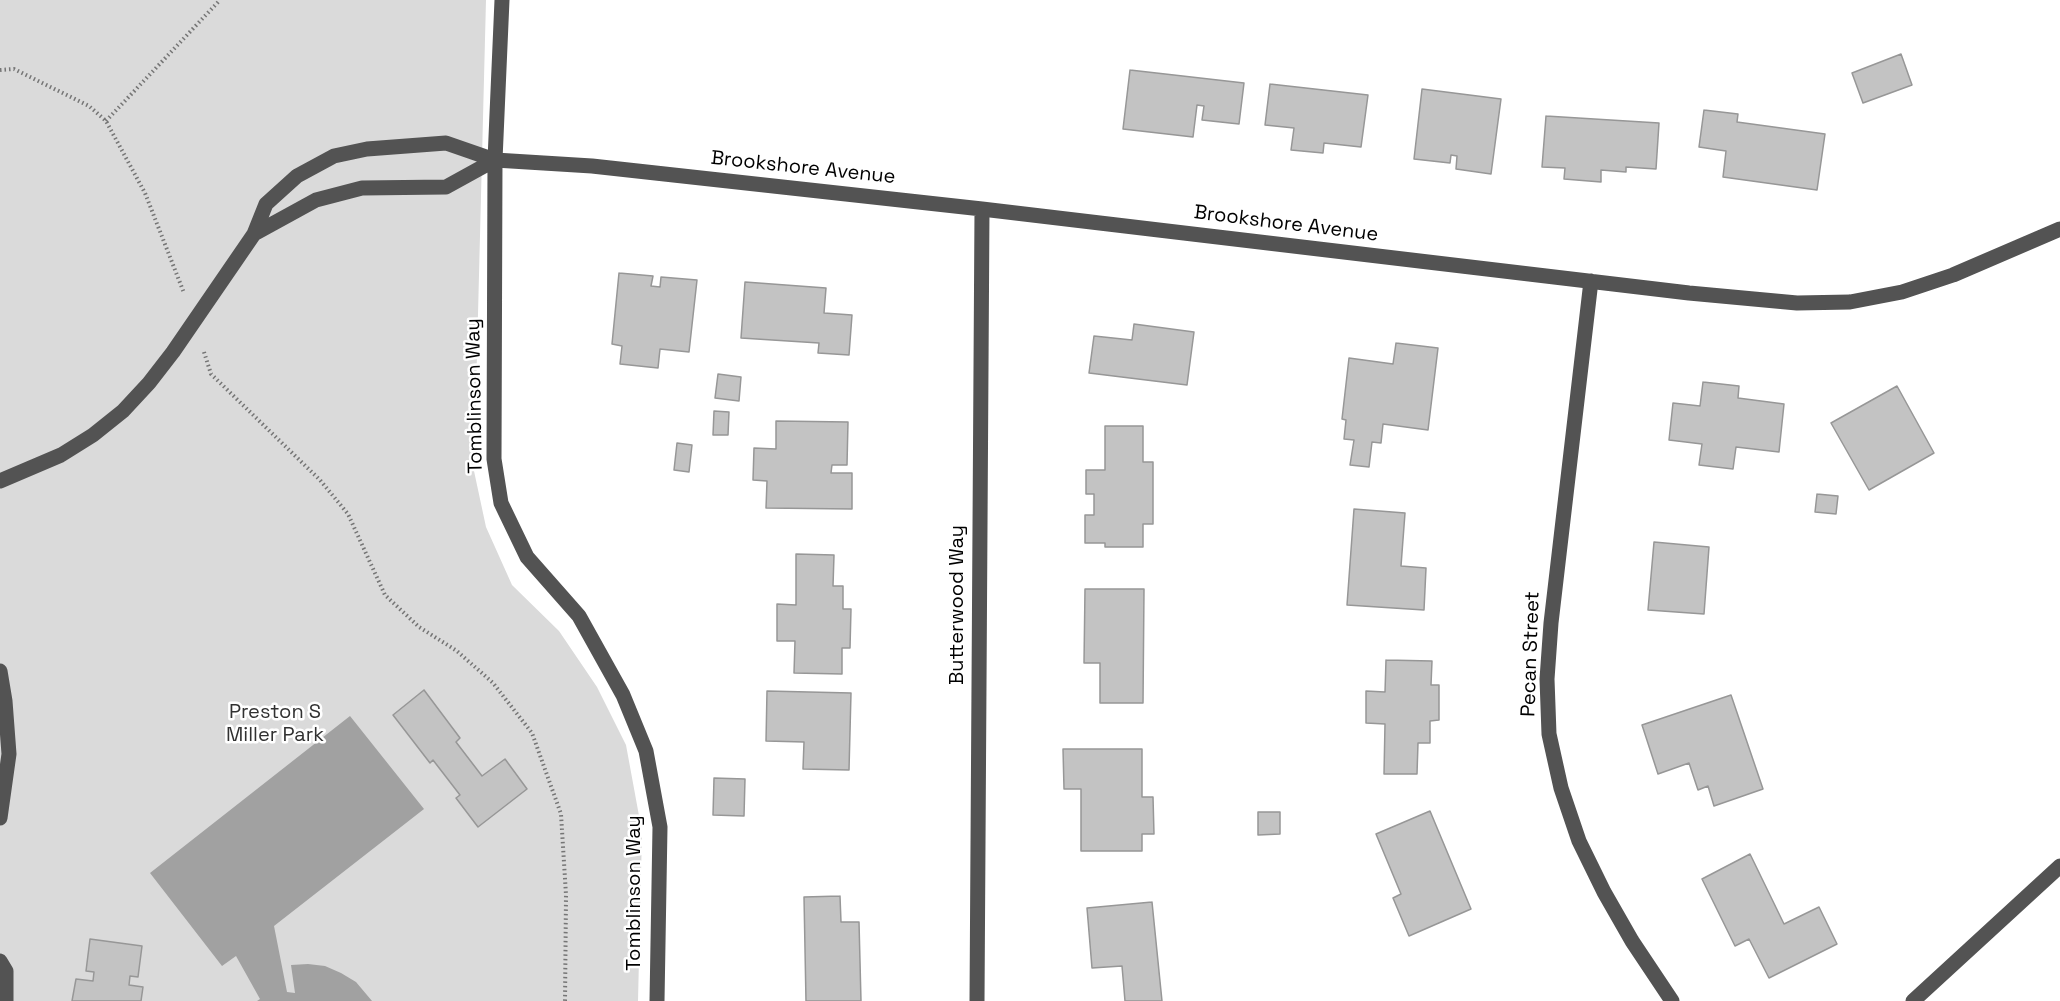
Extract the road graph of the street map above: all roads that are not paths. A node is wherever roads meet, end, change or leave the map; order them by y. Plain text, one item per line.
1 (502, 0) edge
2 (495, 160) junction
3 (982, 209) junction
4 (2060, 229) edge
5 (254, 234) junction
6 (1591, 281) junction
7 (0, 481) edge
8 (0, 671) edge
9 (0, 818) edge
10 (2060, 866) edge
11 (0, 961) edge
12 (6, 1001) edge
13 (657, 1001) edge
14 (977, 1001) edge
15 (1672, 1001) edge
16 (1913, 1001) edge

1 - 2 street, Tomblinson Way
2 - 3 street, Brookshore Avenue
2 - 5 street
2 - 5 street
2 - 13 street, Tomblinson Way
3 - 6 street, Brookshore Avenue
3 - 14 street, Butterwood Way
4 - 6 street, Brookshore Avenue
5 - 7 street
6 - 15 street, Pecan Street
8 - 9 street
10 - 16 street
11 - 12 street

